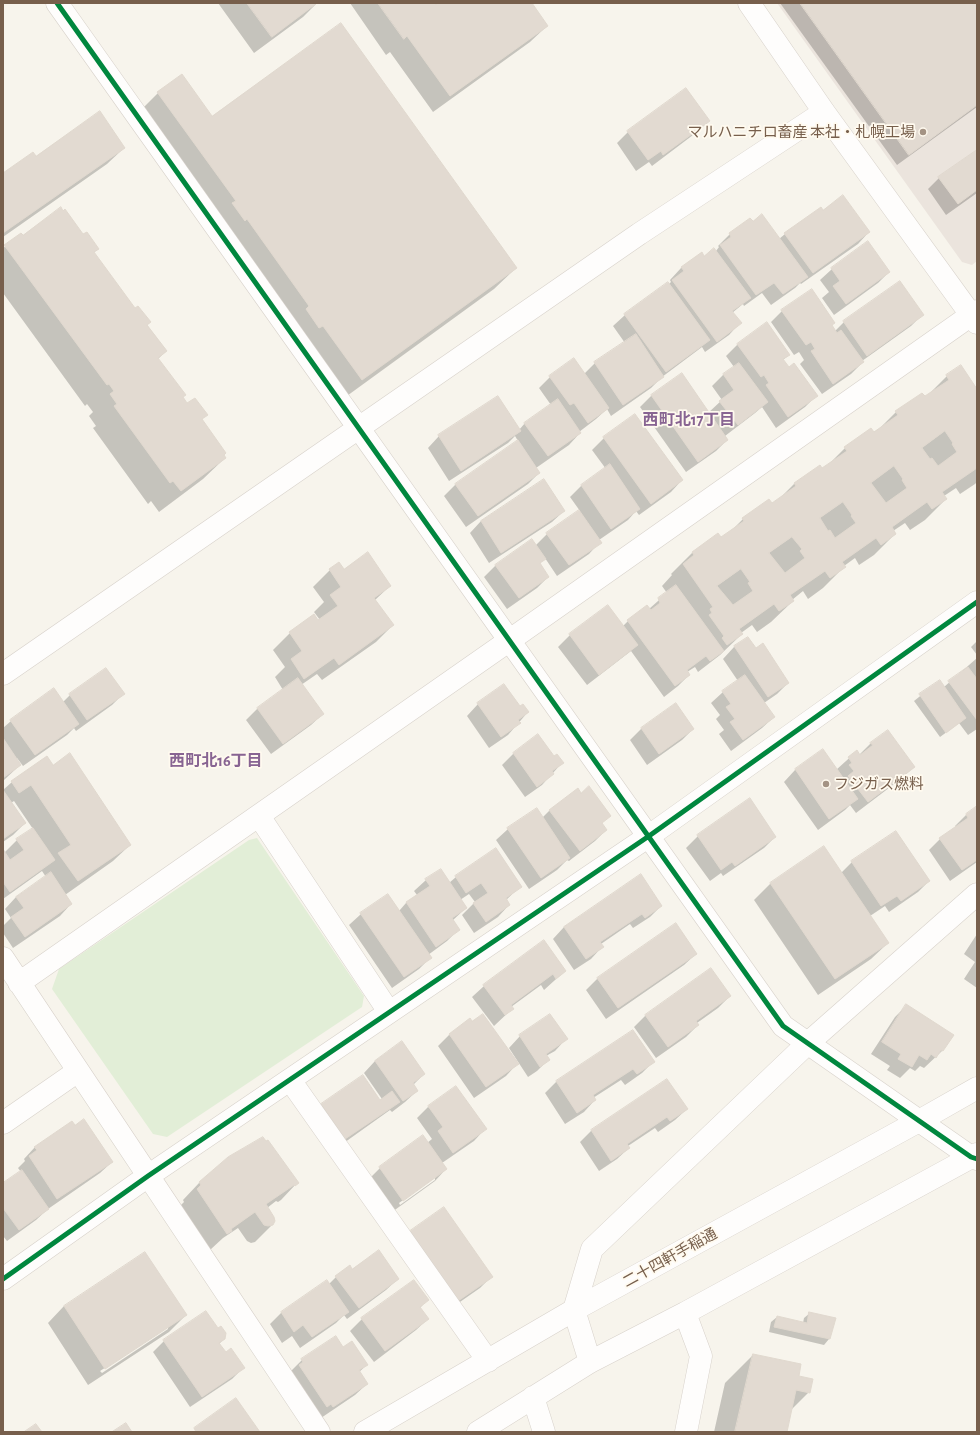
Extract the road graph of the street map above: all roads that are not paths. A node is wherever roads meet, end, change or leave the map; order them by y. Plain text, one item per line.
1 (58, 3) edge
2 (749, 3) edge
3 (824, 112) junction
4 (975, 316) edge
5 (359, 427) junction
6 (977, 602) edge
7 (510, 640) junction
8 (3, 674) edge
9 (259, 816) junction
10 (649, 836) junction
11 (977, 894) edge
12 (3, 958) edge
13 (19, 983) junction
14 (389, 1012) junction
15 (808, 1044) junction
16 (78, 1071) junction
17 (290, 1080) junction
18 (977, 1088) edge
19 (919, 1121) junction
20 (3, 1123) edge
21 (975, 1157) edge
22 (148, 1176) junction
23 (3, 1278) edge
24 (574, 1310) junction
25 (685, 1313) junction
26 (488, 1361) junction
27 (590, 1362) junction
28 (533, 1397) junction
29 (319, 1432) edge
30 (365, 1432) edge
31 (478, 1432) edge
32 (544, 1432) edge
33 (686, 1432) edge

1 - 5 street
2 - 3 street
3 - 4 street
3 - 5 street
4 - 7 street
5 - 7 street
5 - 8 street
6 - 10 street
7 - 9 street
7 - 10 street
9 - 13 street
9 - 14 street
10 - 14 street
10 - 15 street
11 - 15 street
12 - 13 street
13 - 16 street
14 - 17 street
15 - 19 street
15 - 24 street
16 - 20 street
16 - 22 street
17 - 22 street
17 - 26 street
18 - 19 street, 二十四軒手稲通
19 - 21 street
19 - 24 street, 二十四軒手稲通
21 - 25 street
22 - 23 street
22 - 29 street
24 - 26 street, 二十四軒手稲通
24 - 27 street
25 - 27 street
25 - 33 street
26 - 30 street, 二十四軒手稲通
27 - 28 street
28 - 31 street
28 - 32 street

